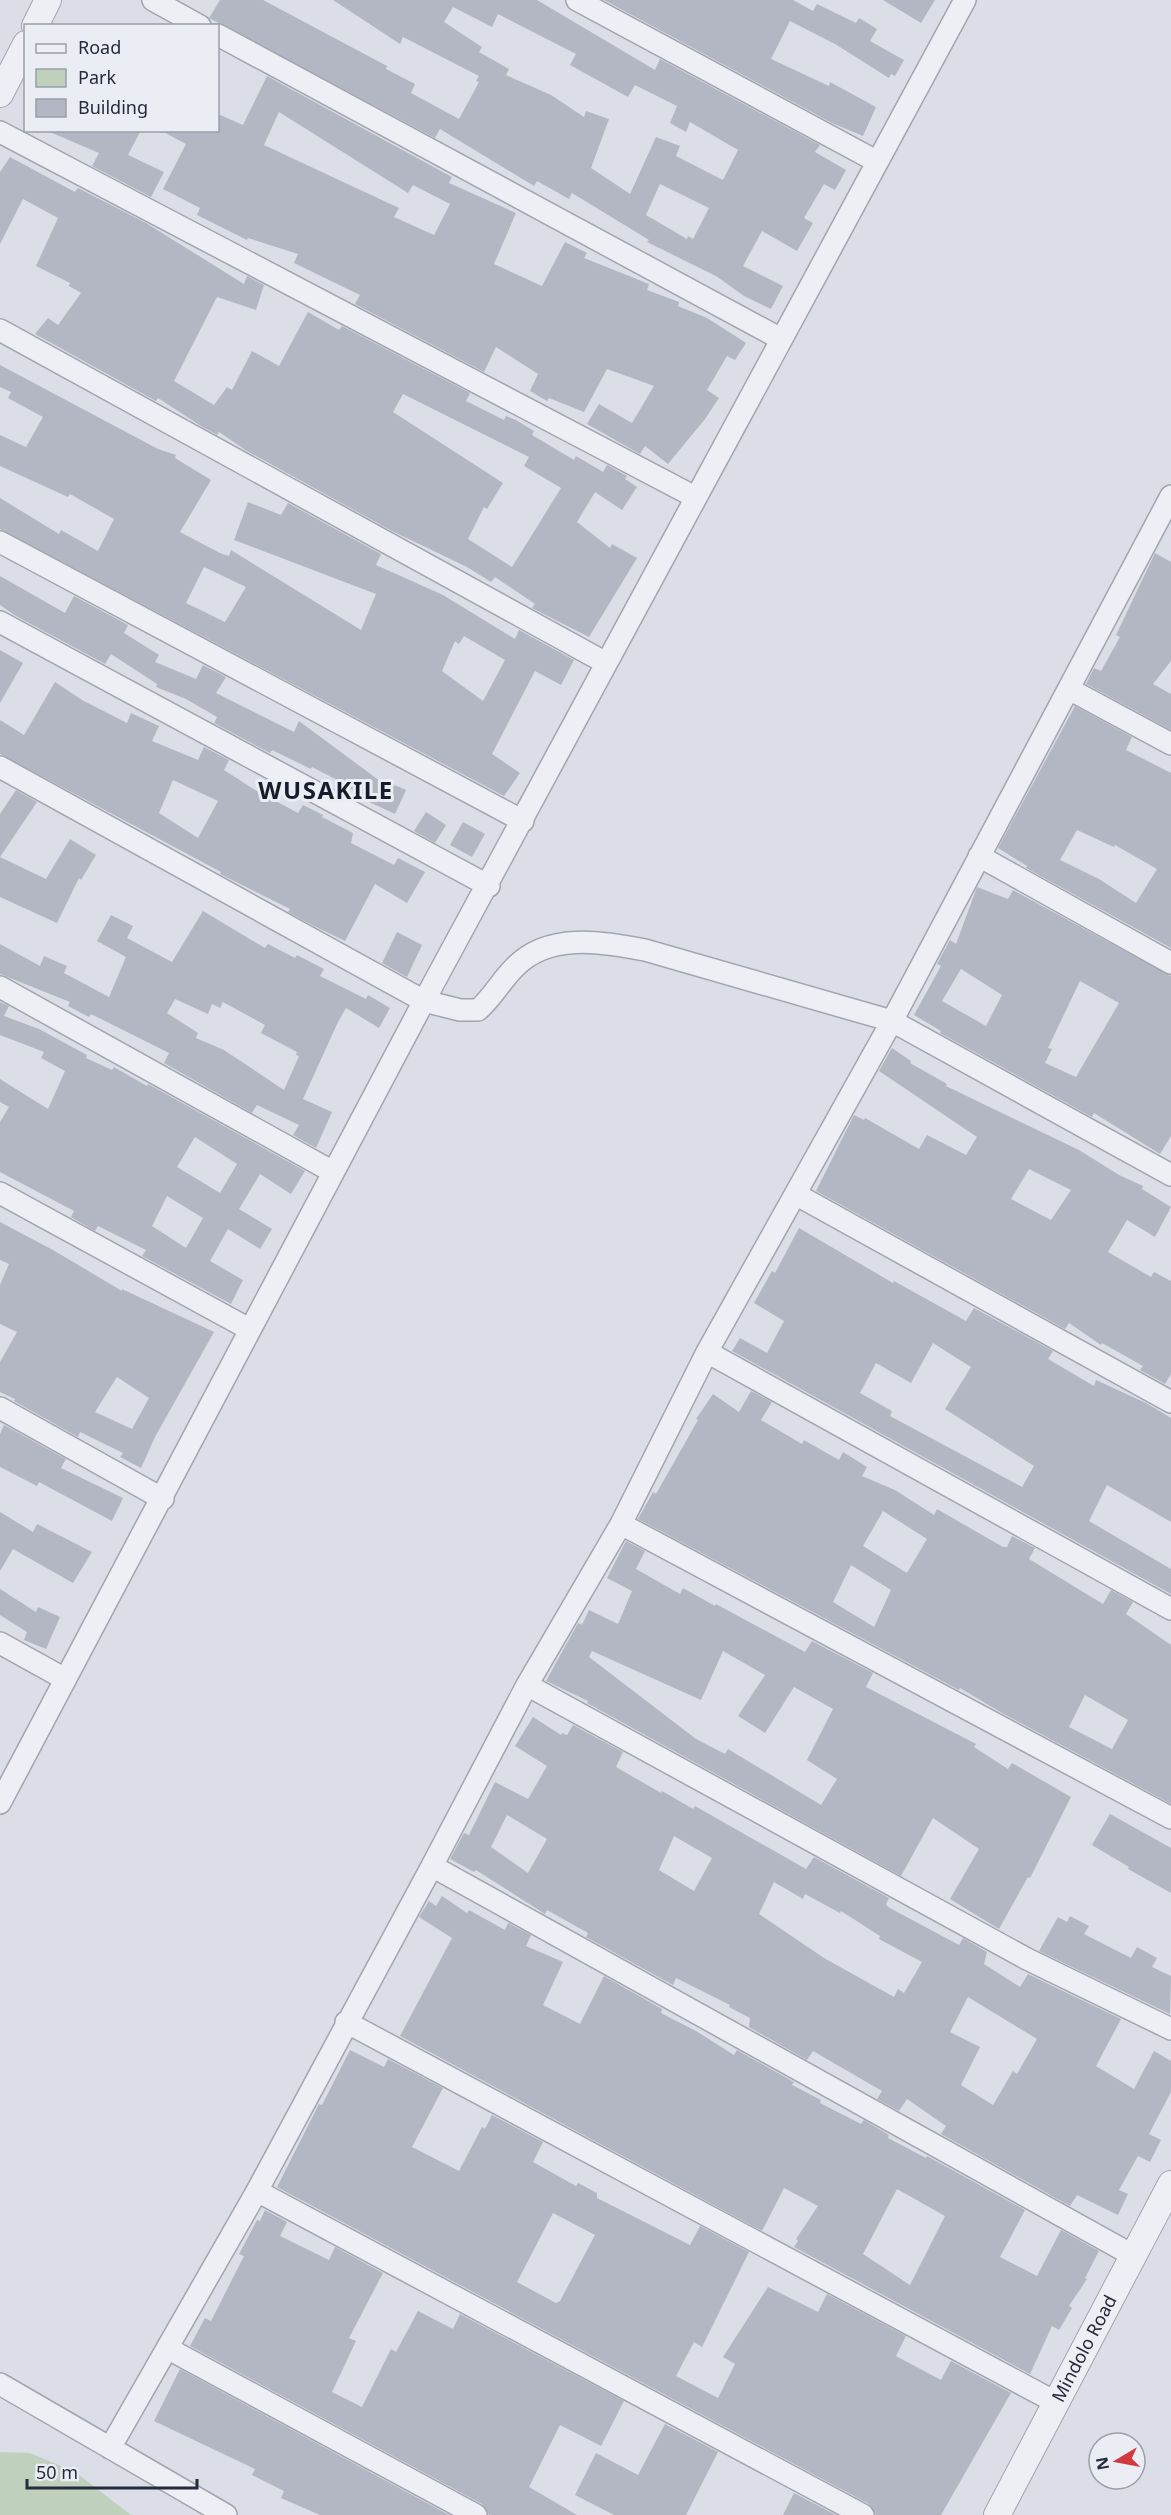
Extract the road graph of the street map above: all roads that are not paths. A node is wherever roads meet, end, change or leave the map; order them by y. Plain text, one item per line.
1 (48, 0) edge
2 (153, 0) edge
3 (577, 0) edge
4 (965, 0) edge
5 (36, 24) edge
6 (196, 24) edge
7 (219, 36) edge
8 (24, 48) edge
9 (0, 94) edge
10 (0, 132) edge
11 (876, 161) junction
12 (0, 330) edge
13 (781, 339) junction
14 (1171, 496) edge
15 (694, 497) junction
16 (1163, 529) edge
17 (0, 542) edge
18 (0, 622) edge
19 (606, 663) junction
20 (1069, 689) junction
21 (1171, 744) edge
22 (0, 767) edge
23 (523, 821) junction
24 (979, 856) junction
25 (489, 886) junction
26 (1171, 963) edge
27 (0, 987) edge
28 (424, 1001) junction
29 (892, 1021) junction
30 (333, 1172) junction
31 (1171, 1175) edge
32 (0, 1193) edge
33 (797, 1195) junction
34 (249, 1329) junction
35 (707, 1352) junction
36 (1171, 1402) edge
37 (0, 1408) edge
38 (163, 1499) junction
39 (621, 1524) junction
40 (1171, 1609) edge
41 (0, 1643) edge
42 (65, 1679) junction
43 (527, 1685) junction
44 (0, 1803) edge
45 (1171, 1818) edge
46 (432, 1866) junction
47 (346, 2022) junction
48 (1171, 2029) edge
49 (1171, 2184) edge
50 (257, 2191) junction
51 (1134, 2256) junction
52 (167, 2348) junction
53 (0, 2384) edge
54 (1057, 2403) junction
55 (110, 2448) junction
56 (226, 2515) edge
57 (476, 2515) edge
58 (863, 2515) edge
59 (997, 2515) edge

1 - 5 street
2 - 6 street
3 - 11 street
4 - 11 street
7 - 13 street
8 - 9 street
10 - 15 street
11 - 13 street
12 - 19 street
13 - 15 street
14 - 16 street
15 - 19 street
16 - 20 street
17 - 23 street
18 - 25 street
19 - 23 street
20 - 21 street
20 - 24 street
22 - 28 street
23 - 25 street
24 - 26 street
24 - 29 street
25 - 28 street
27 - 30 street
28 - 29 street
28 - 30 street
29 - 31 street
29 - 33 street
30 - 34 street
32 - 34 street
33 - 35 street
33 - 36 street
34 - 38 street
35 - 39 street
35 - 40 street
37 - 38 street
38 - 42 street
39 - 43 street
39 - 45 street
41 - 42 street
42 - 44 street
43 - 46 street
43 - 48 street
46 - 47 street
46 - 51 street
47 - 50 street
47 - 54 street
49 - 51 street, Mindolo Road
50 - 52 street
50 - 58 street
51 - 54 street, Mindolo Road
52 - 55 street
52 - 57 street
53 - 55 street
54 - 59 street, Mindolo Road
55 - 56 street

